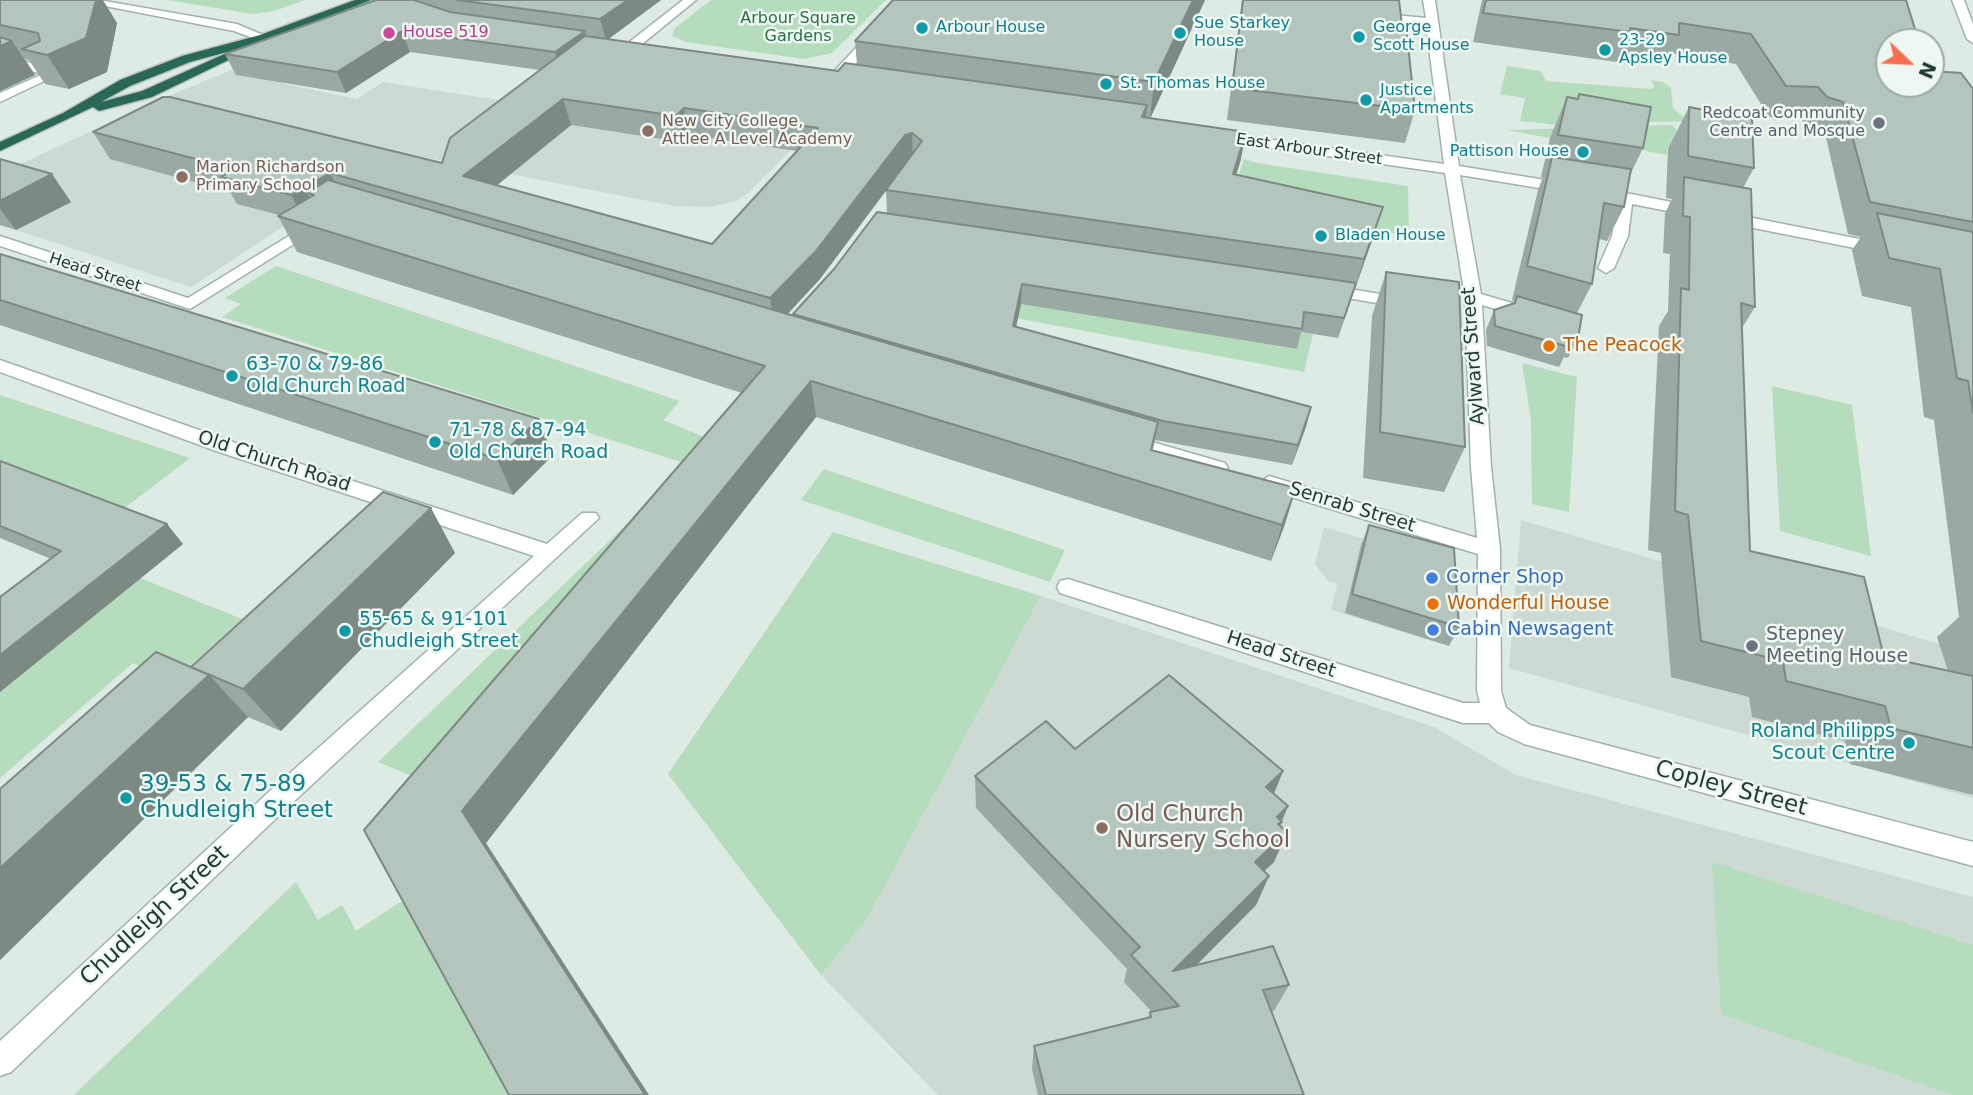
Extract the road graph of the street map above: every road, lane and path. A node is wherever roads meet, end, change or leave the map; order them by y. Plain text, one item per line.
1 (80, 0) edge
2 (365, 0) edge
3 (690, 0) edge
4 (906, 0) edge
5 (1429, 0) edge
6 (1958, 0) edge
7 (1368, 15) edge
8 (1432, 22) junction
9 (264, 38) junction
10 (1973, 39) edge
11 (641, 52) edge
12 (0, 59) edge
13 (834, 80) edge
14 (0, 98) edge
15 (1196, 133) edge
16 (0, 147) edge
17 (1451, 171) junction
18 (1626, 197) junction
19 (332, 215) edge
20 (0, 241) edge
21 (1901, 252) edge
22 (1606, 268) dead end
23 (1304, 287) edge
24 (1421, 305) edge
25 (1469, 307) junction
26 (1547, 319) edge
27 (0, 366) edge
28 (1111, 436) edge
29 (1230, 472) edge
30 (1257, 480) edge
31 (589, 518) dead end
32 (1489, 549) junction
33 (550, 553) junction
34 (1068, 587) dead end
35 (1495, 713) junction
36 (1973, 854) edge
37 (0, 1060) edge

1 - 9 street
2 - 9 highway
3 - 11 street
4 - 13 street
5 - 8 street, Aylward Street
6 - 10 street
7 - 8 street
8 - 17 street, Aylward Street
9 - 16 highway
12 - 14 street
15 - 17 street, East Arbour Street
17 - 18 street, East Arbour Street
17 - 25 street, Aylward Street
18 - 21 street, East Arbour Street
18 - 22 street
19 - 20 street, Head Street
23 - 24 street
25 - 26 street
25 - 32 street, Aylward Street
27 - 33 street, Old Church Road
28 - 29 street
30 - 32 street, Senrab Street
31 - 33 street, Chudleigh Street
32 - 35 street, Aylward Street
33 - 37 street, Chudleigh Street
34 - 35 street, Head Street
35 - 36 street, Copley Street

